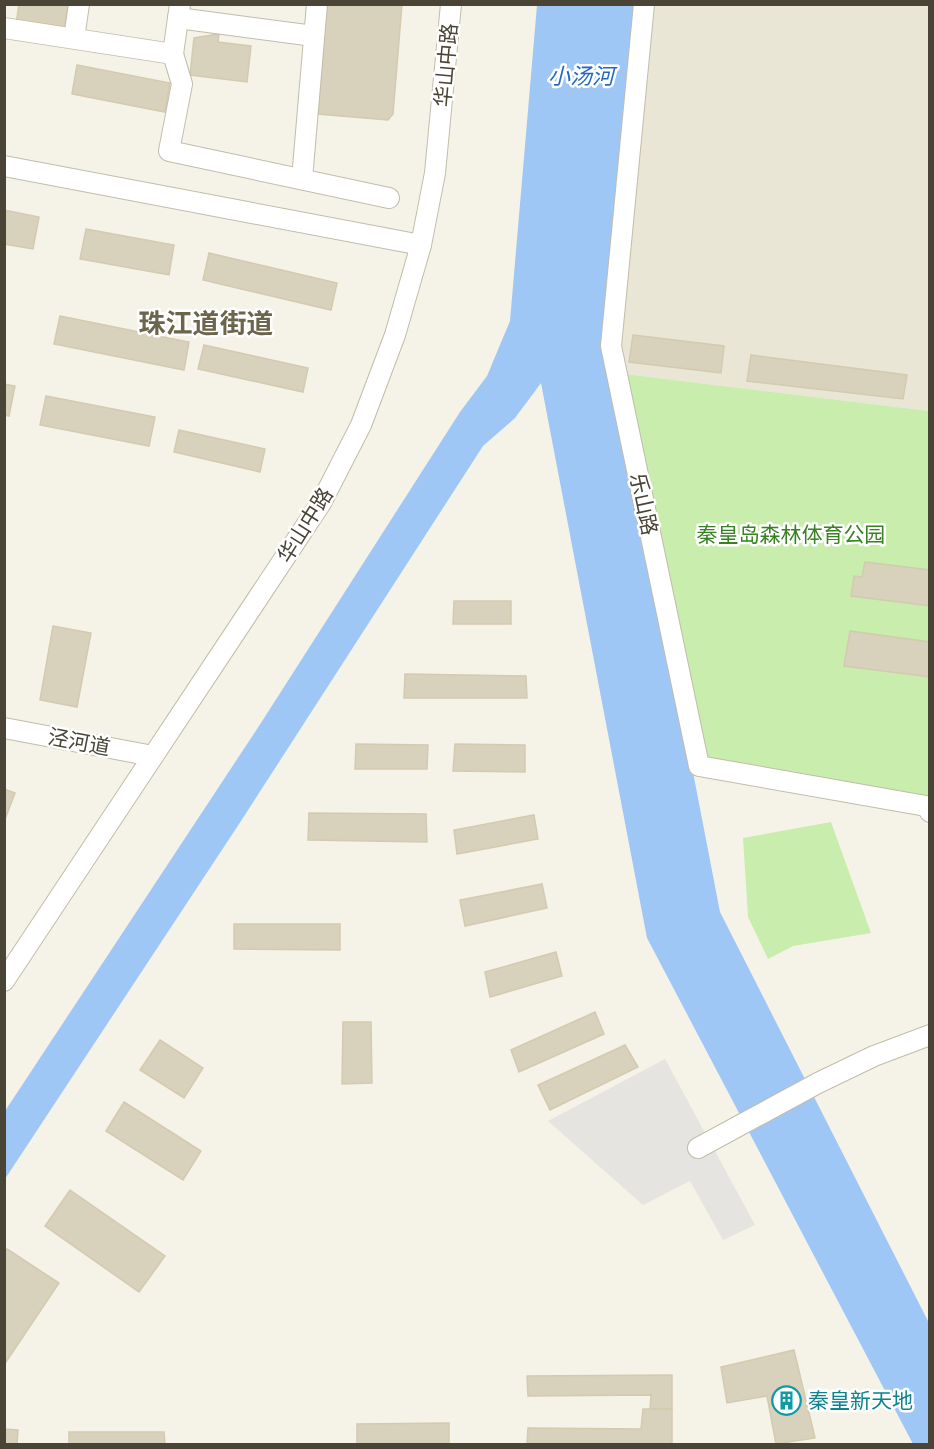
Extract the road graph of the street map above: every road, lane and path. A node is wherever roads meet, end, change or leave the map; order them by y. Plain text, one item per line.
1 (79, 4) edge
2 (317, 4) edge
3 (451, 4) edge
4 (644, 4) edge
5 (179, 11) edge
6 (4, 28) edge
7 (314, 36) junction
8 (74, 39) junction
9 (173, 54) junction
10 (4, 166) edge
11 (302, 179) junction
12 (389, 198) dead end
13 (421, 245) junction
14 (4, 728) edge
15 (153, 756) junction
16 (930, 812) edge
17 (4, 981) edge
18 (930, 1035) edge
19 (698, 1148) dead end

1 - 8 street
2 - 7 street
3 - 13 street, 华山中路
4 - 16 street, 乐山路
5 - 7 street
5 - 9 street
6 - 8 street
7 - 11 street
8 - 9 street
9 - 11 street
10 - 13 street
11 - 12 street
13 - 15 street, 华山中路
14 - 15 street, 泾河道
15 - 17 street, 华山中路
18 - 19 street

